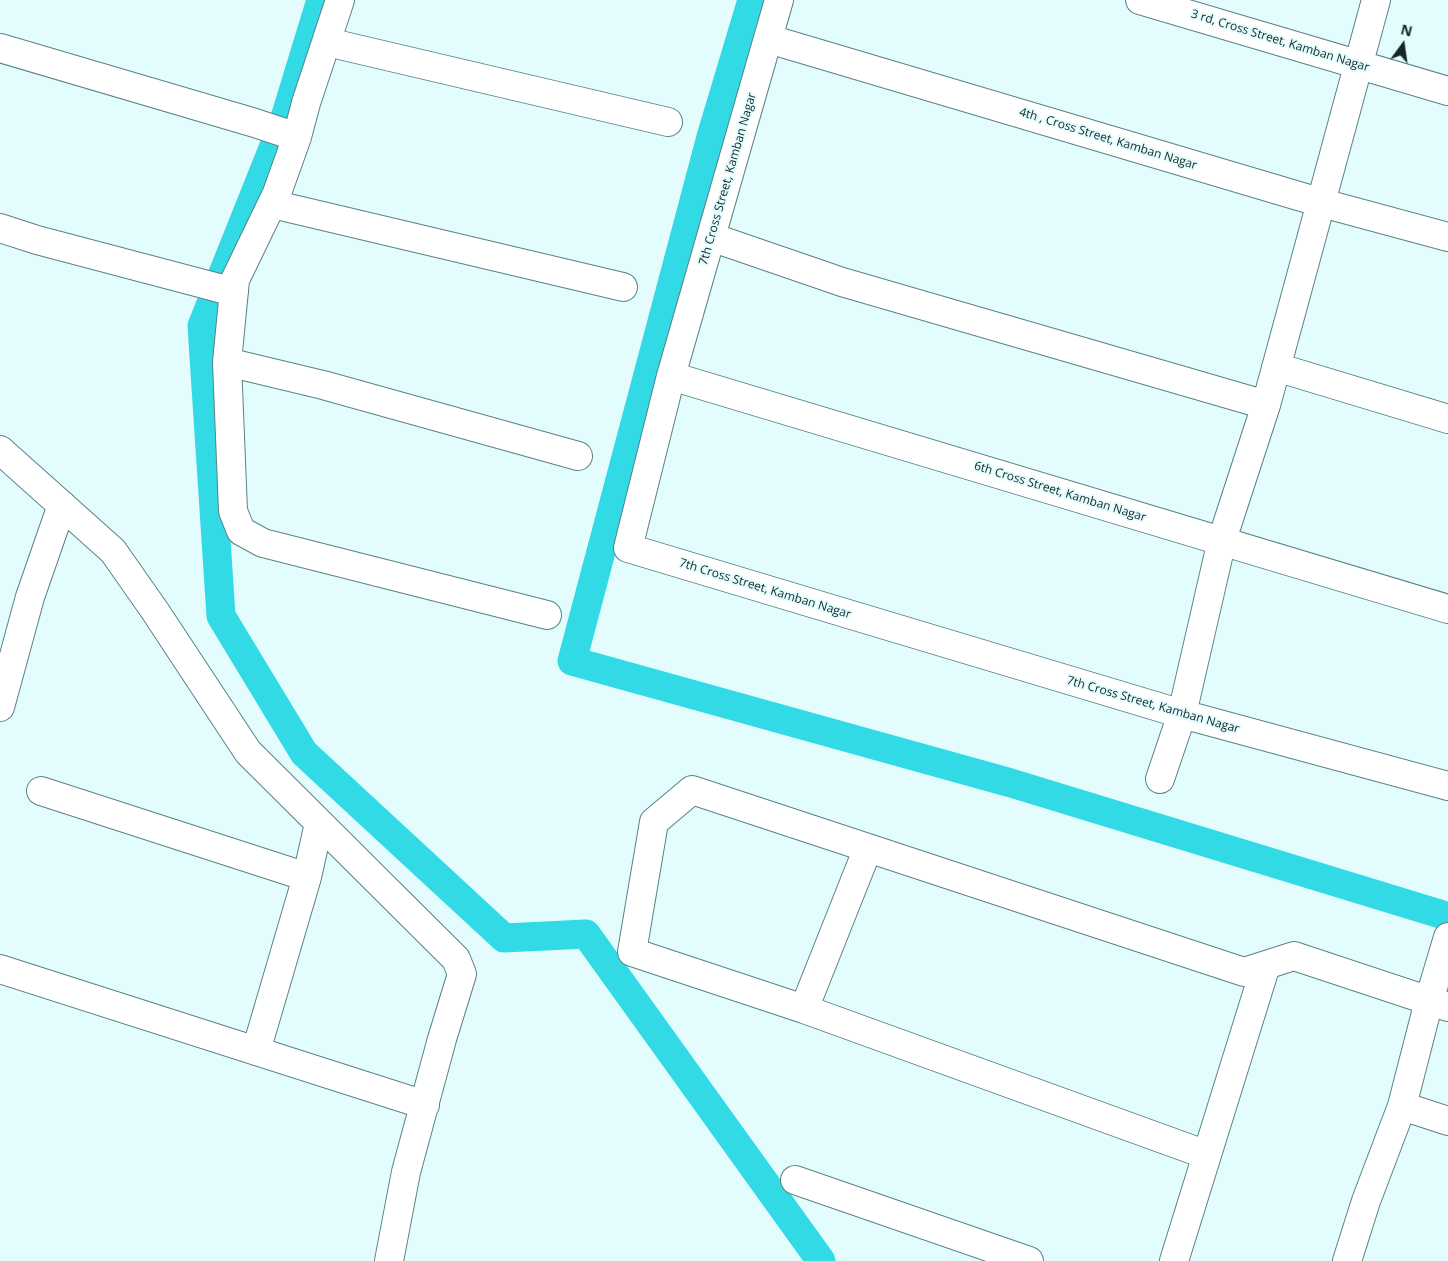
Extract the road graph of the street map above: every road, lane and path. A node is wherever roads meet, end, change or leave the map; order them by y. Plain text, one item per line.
1 (340, 0) edge
2 (779, 0) edge
3 (1140, 0) edge
4 (1376, 0) edge
5 (769, 39) junction
6 (327, 42) junction
7 (0, 48) edge
8 (1359, 65) junction
9 (1448, 91) edge
10 (668, 122) dead end
11 (297, 137) junction
12 (1322, 203) junction
13 (272, 204) junction
14 (0, 228) edge
15 (711, 237) junction
16 (1448, 237) edge
17 (623, 287) dead end
18 (234, 292) junction
19 (227, 362) junction
20 (1276, 367) junction
21 (671, 376) junction
22 (1266, 405) junction
23 (1448, 419) edge
24 (0, 450) edge
25 (578, 456) dead end
26 (62, 505) junction
27 (1222, 540) junction
28 (1448, 608) edge
29 (547, 615) dead end
30 (0, 707) edge
31 (1182, 714) junction
32 (1160, 779) dead end
33 (1448, 786) edge
34 (40, 791) dead end
35 (319, 823) junction
36 (868, 848) junction
37 (307, 877) junction
38 (1448, 937) edge
39 (1266, 965) junction
40 (0, 969) edge
41 (1438, 1004) edge
42 (804, 1009) junction
43 (256, 1051) junction
44 (425, 1104) junction
45 (1402, 1106) junction
46 (1448, 1121) edge
47 (1207, 1155) junction
48 (795, 1180) dead end
49 (389, 1261) edge
50 (1029, 1261) edge
51 (1174, 1261) edge
52 (1347, 1261) edge

1 - 6 street
2 - 5 street, 7th Cross Street, Kamban Nagar
3 - 8 street, 3 rd, Cross Street, Kamban Nagar
4 - 8 street
5 - 12 street, 4th , Cross Street, Kamban Nagar
5 - 15 street, 7th Cross Street, Kamban Nagar
6 - 10 street
6 - 11 street
7 - 11 street
8 - 9 street, 3 rd, Cross Street, Kamban Nagar
8 - 12 street
11 - 13 street
12 - 16 street, 4th , Cross Street, Kamban Nagar
12 - 20 street
13 - 17 street
13 - 18 street
14 - 18 street
15 - 21 street, 7th Cross Street, Kamban Nagar
15 - 22 street
18 - 19 street
19 - 25 street
19 - 29 street
20 - 22 street
20 - 23 street
21 - 27 street, 6th Cross Street, Kamban Nagar
21 - 31 street, 7th Cross Street, Kamban Nagar
22 - 27 street
24 - 26 street
26 - 30 street
26 - 35 street
27 - 28 street, 6th Cross Street, Kamban Nagar
27 - 31 street
31 - 32 street
31 - 33 street, 7th Cross Street, Kamban Nagar
34 - 37 street
35 - 37 street
35 - 44 street
36 - 39 street
36 - 42 street
36 - 42 street
37 - 43 street
38 - 41 street
39 - 41 street
39 - 47 street
40 - 43 street
41 - 45 street
42 - 47 street
43 - 44 street
44 - 49 street
45 - 46 street
45 - 52 street
47 - 51 street
48 - 50 street

